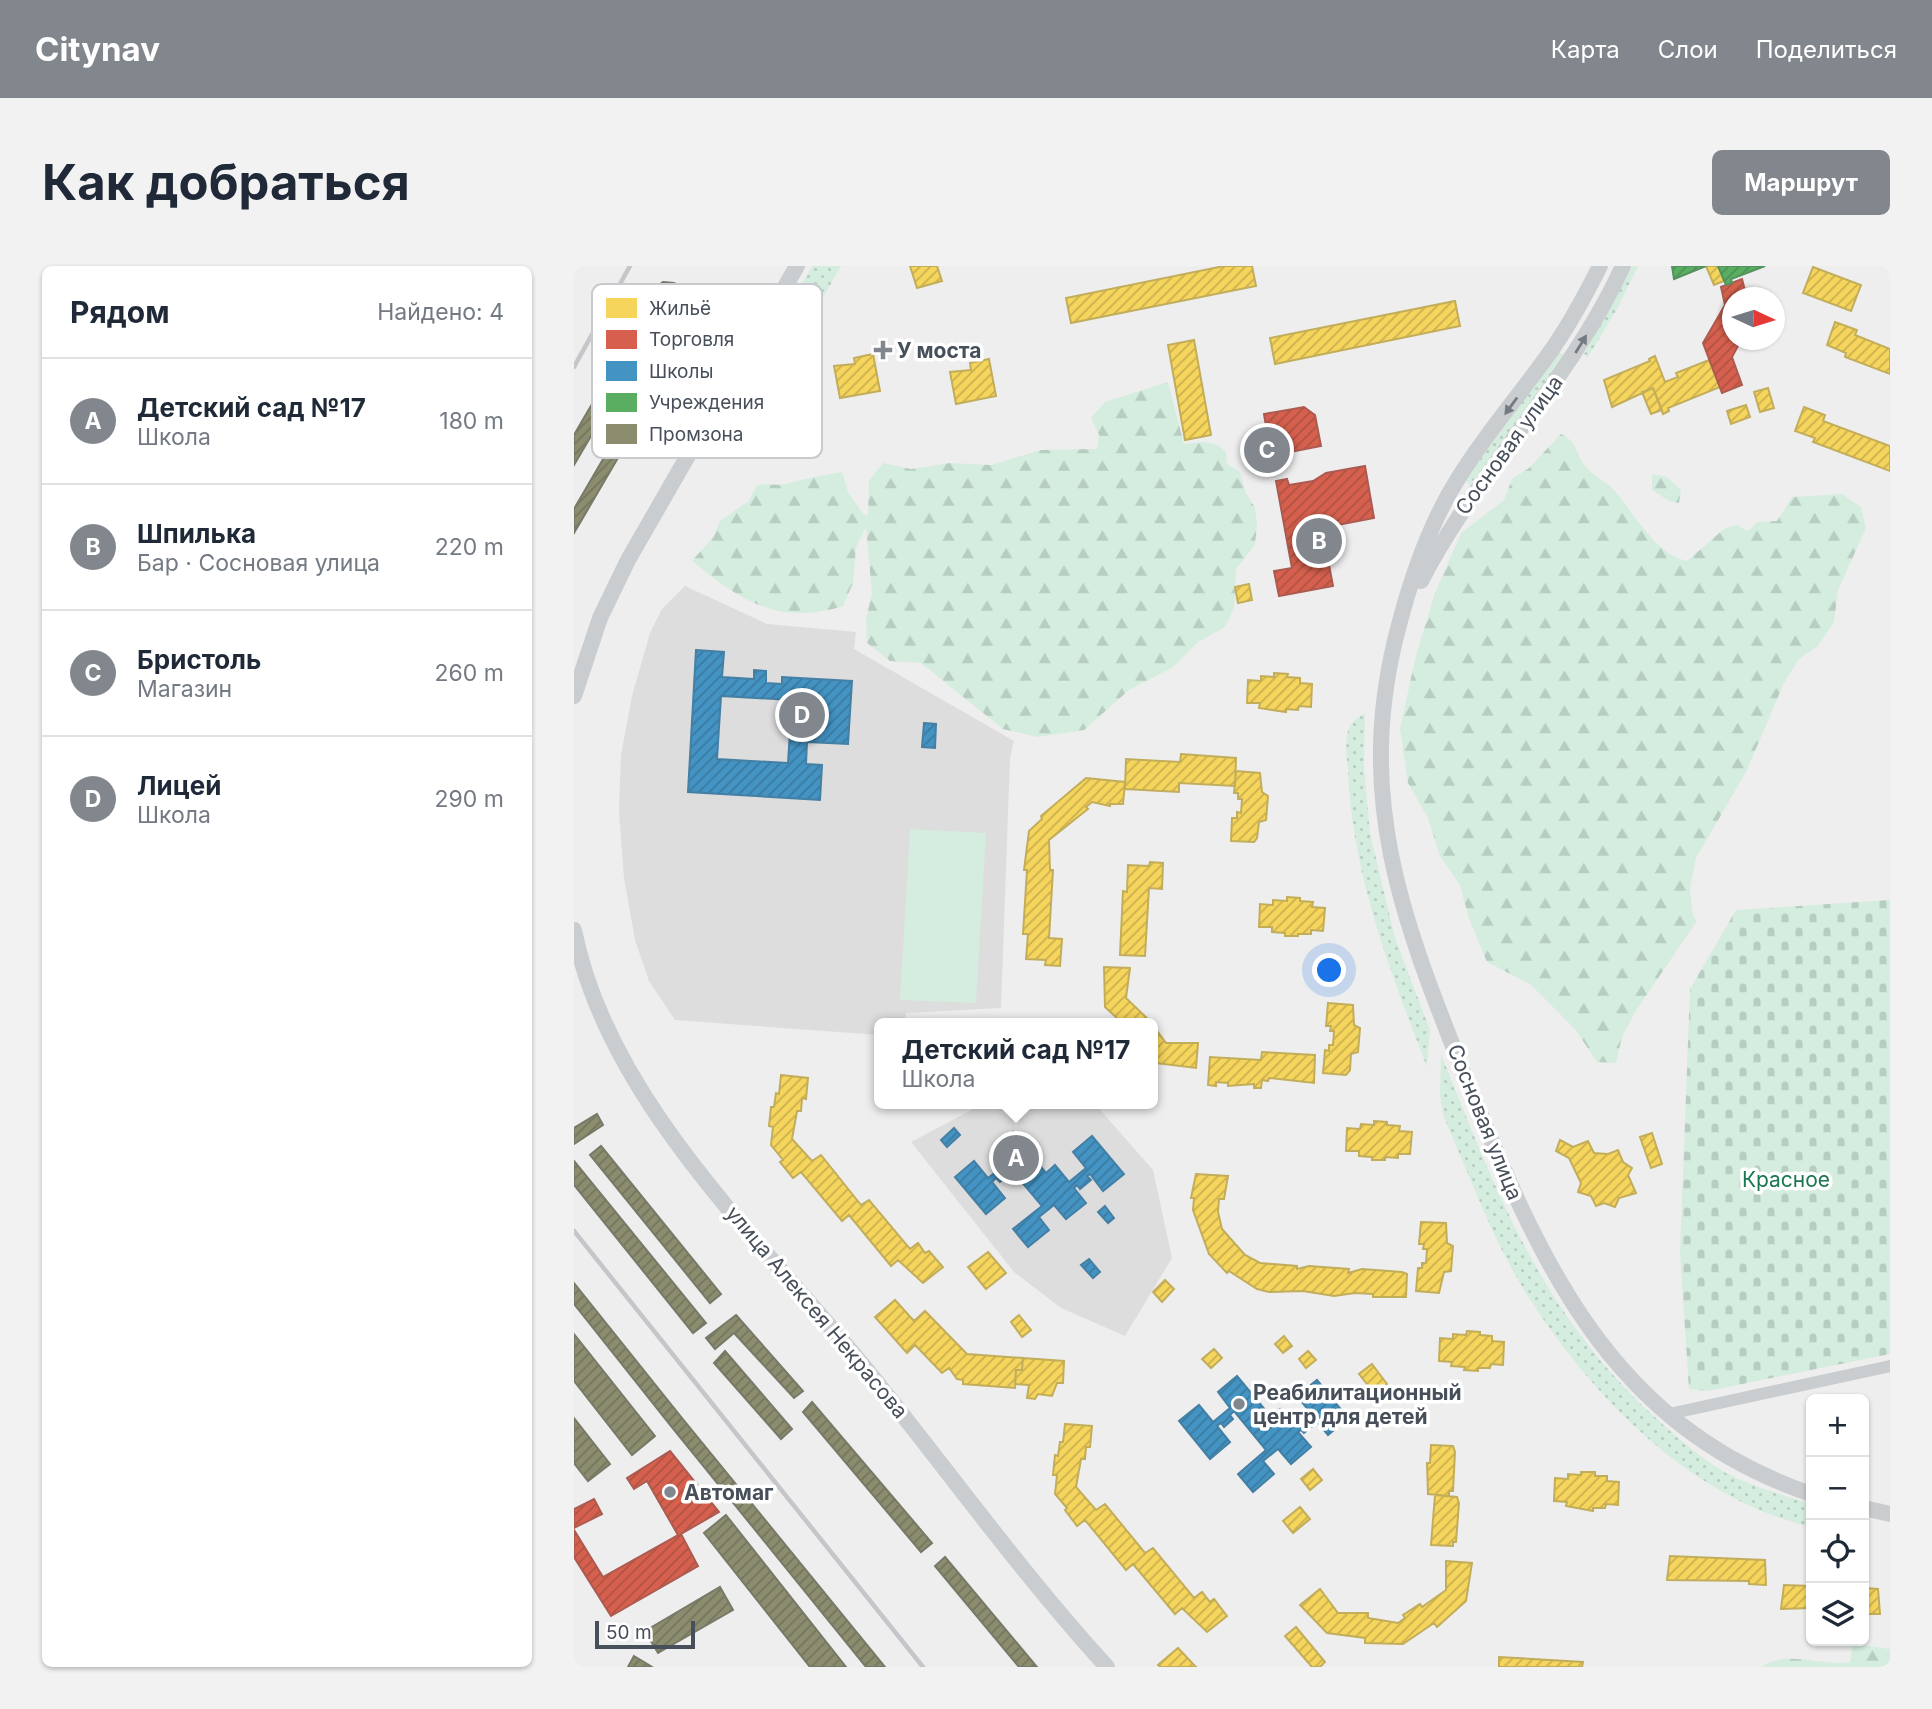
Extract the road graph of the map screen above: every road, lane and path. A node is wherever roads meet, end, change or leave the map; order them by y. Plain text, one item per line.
1 (797, 266) edge
2 (1600, 266) edge
3 (1623, 266) edge
4 (787, 284) edge
5 (687, 458) edge
6 (1398, 627) junction
7 (574, 696) edge
8 (574, 930) edge
9 (1890, 1366) edge
10 (1669, 1414) junction
11 (1806, 1492) edge
12 (1869, 1509) edge
13 (1890, 1514) edge
14 (1107, 1667) edge

1 - 4 street
2 -> 6 street, Сосновая улица
6 -> 3 street, Сосновая улица
5 - 7 street
6 - 10 street, Сосновая улица
8 - 14 street, улица Алексея Некрасова
9 - 10 street
10 - 11 street, Сосновая улица
12 - 13 street

